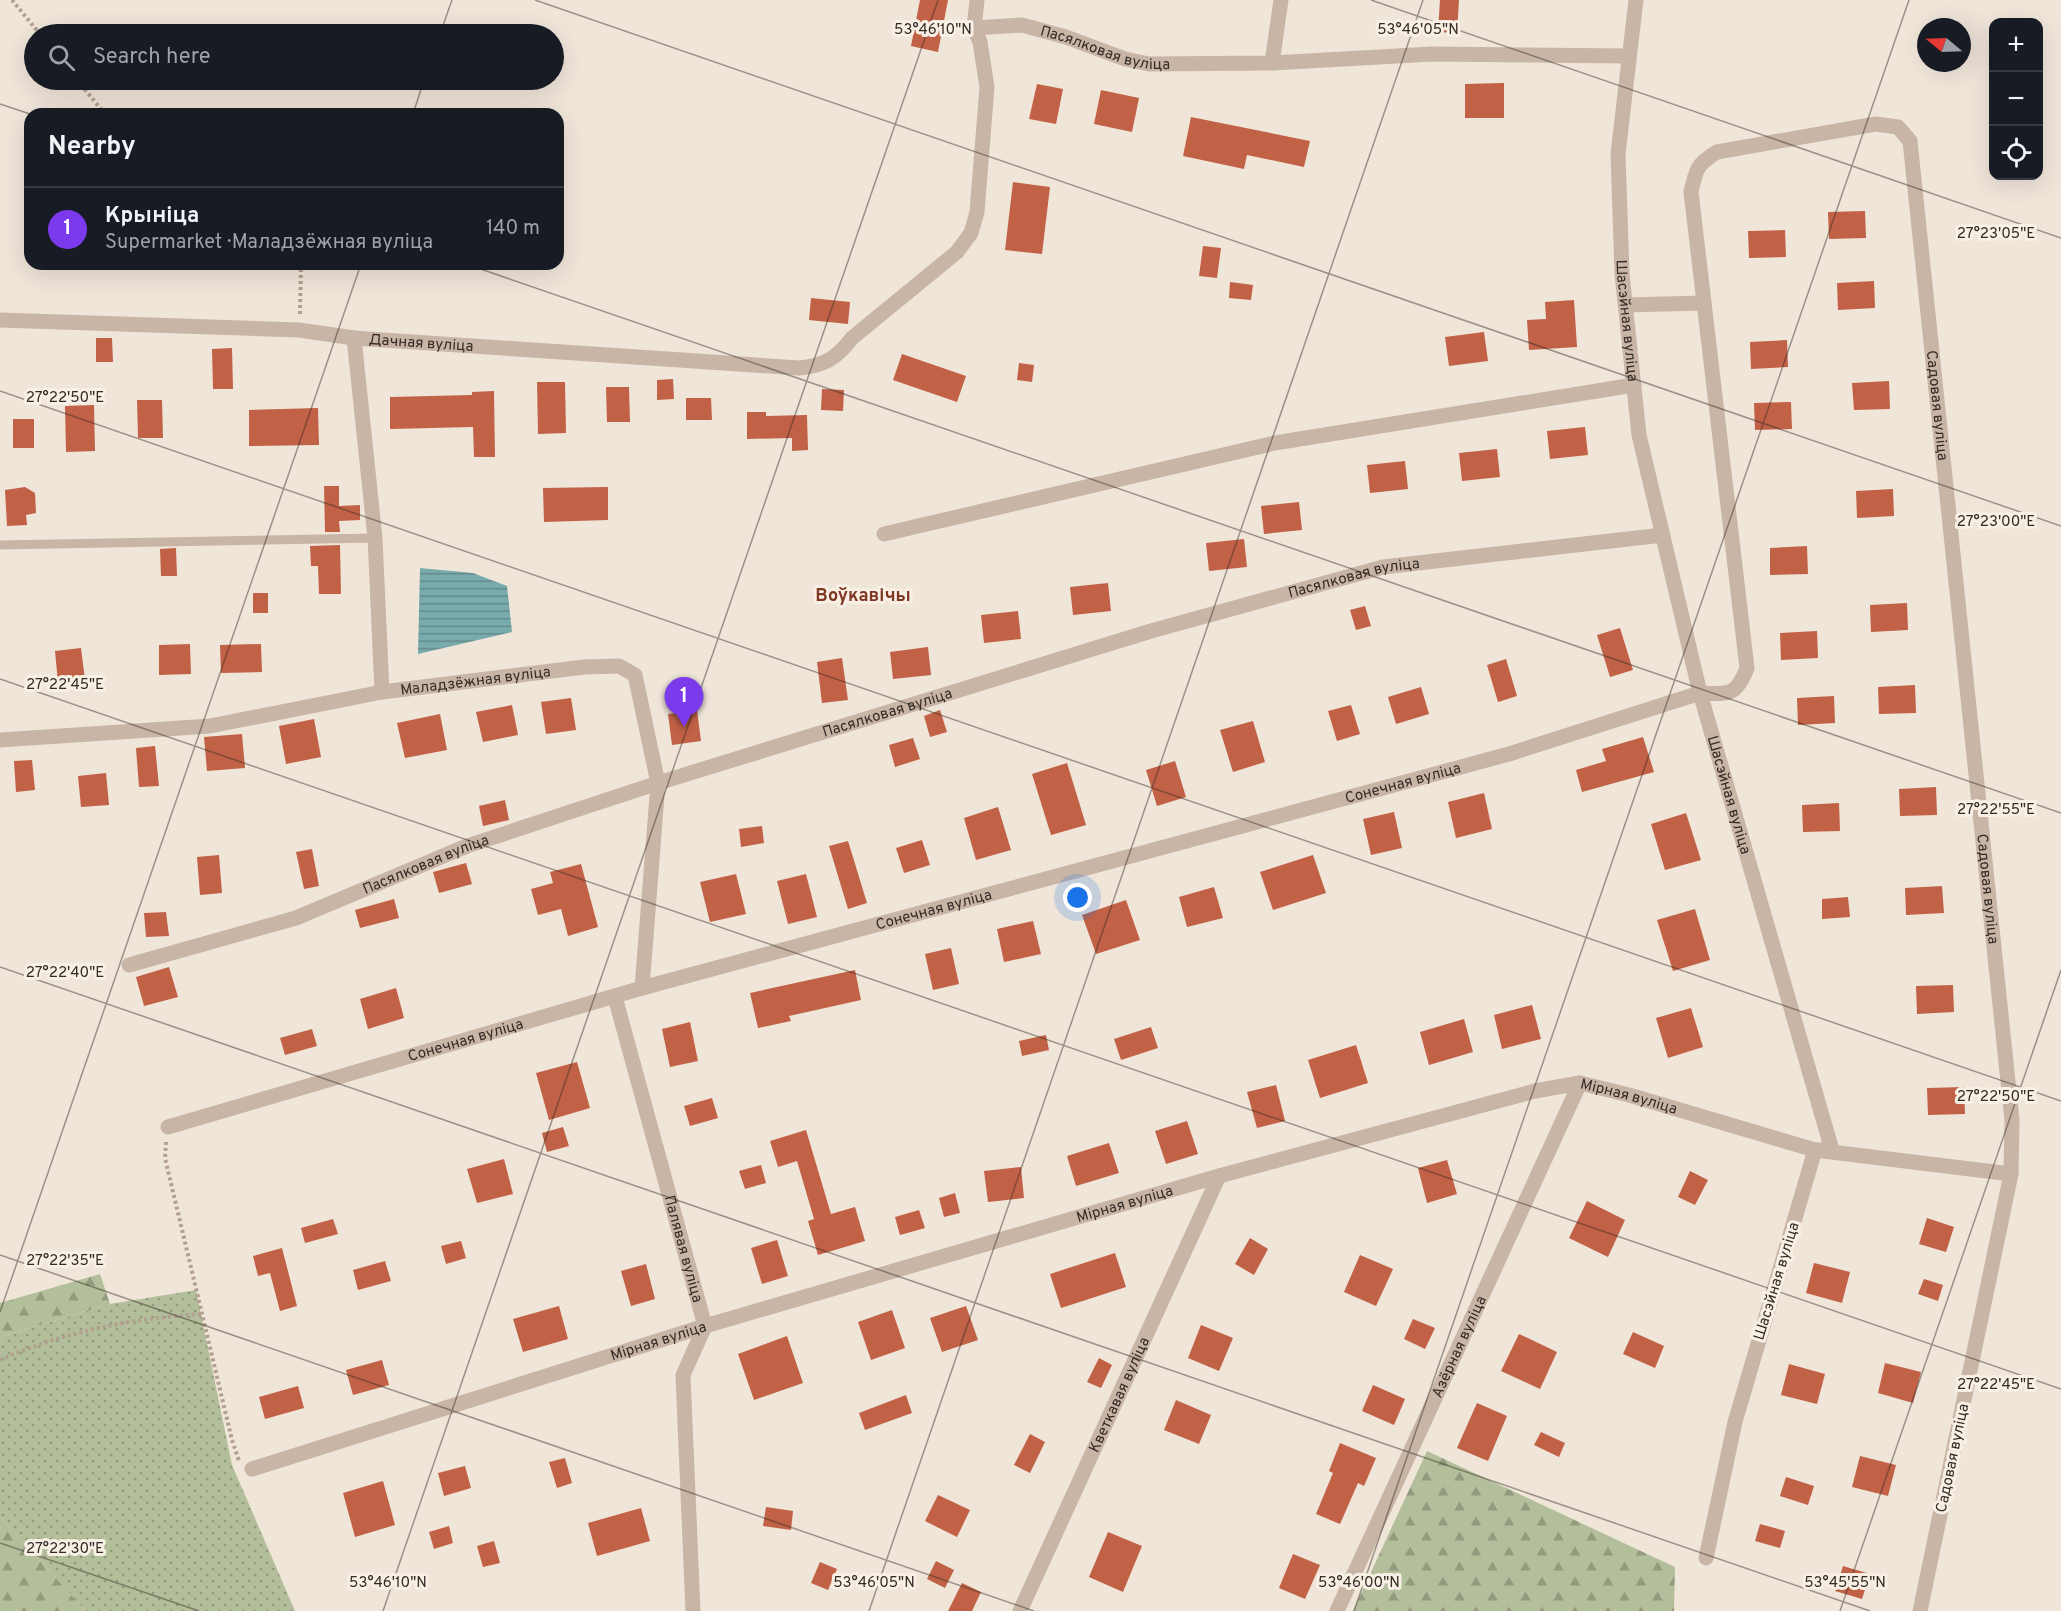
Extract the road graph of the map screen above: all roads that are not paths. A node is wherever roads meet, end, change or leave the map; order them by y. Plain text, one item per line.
1 (977, 0) edge
2 (1281, 0) edge
3 (1636, 0) edge
4 (974, 28) junction
5 (1628, 56) junction
6 (1272, 63) junction
7 (1704, 303) junction
8 (1625, 305) junction
9 (0, 320) edge
10 (354, 338) junction
11 (1634, 385) junction
12 (884, 534) dead end
13 (1663, 535) junction
14 (375, 538) junction
15 (0, 544) edge
16 (382, 692) junction
17 (1700, 693) junction
18 (0, 740) edge
19 (658, 783) junction
20 (129, 965) dead end
21 (642, 988) junction
22 (615, 997) junction
23 (1580, 1083) junction
24 (168, 1127) road end
25 (1815, 1150) junction
26 (2011, 1174) junction
27 (1219, 1176) junction
28 (705, 1326) junction
29 (252, 1469) road end
30 (1706, 1558) dead end
31 (693, 1611) edge
32 (1020, 1611) edge
33 (1337, 1611) edge
34 (1920, 1611) edge

1 - 4 street
2 - 6 street
3 - 5 street, Шасэйная вуліца
4 - 6 street, Пасялковая вуліца
4 - 10 street, Дачная вуліца
5 - 6 street, Пасялковая вуліца
5 - 8 street, Шасэйная вуліца
7 - 8 street
7 - 17 street, Сонечная вуліца
7 - 26 street, Садовая вуліца
8 - 11 street, Шасэйная вуліца
9 - 10 street, Дачная вуліца
10 - 14 street
11 - 12 street
11 - 13 street, Шасэйная вуліца
13 - 17 street, Шасэйная вуліца
13 - 19 street, Пасялковая вуліца
14 - 15 lane
14 - 16 street
16 - 18 street, Маладзёжная вуліца
16 - 19 street, Маладзёжная вуліца
17 - 21 street, Сонечная вуліца
17 - 25 street, Шасэйная вуліца
19 - 20 street, Пасялковая вуліца
19 - 21 street, Маладзёжная вуліца
21 - 22 street, Сонечная вуліца
22 - 24 street, Сонечная вуліца
22 - 28 street, Палявая вуліца
23 - 25 street, Мірная вуліца
23 - 27 street, Мірная вуліца
23 - 33 street, Азёрная вуліца
25 - 26 street, Мірная вуліца
25 - 30 street, Шасэйная вуліца
26 - 34 street, Садовая вуліца
27 - 28 street, Мірная вуліца
27 - 32 street, Кветкавая вуліца
28 - 29 street, Мірная вуліца
28 - 31 street

